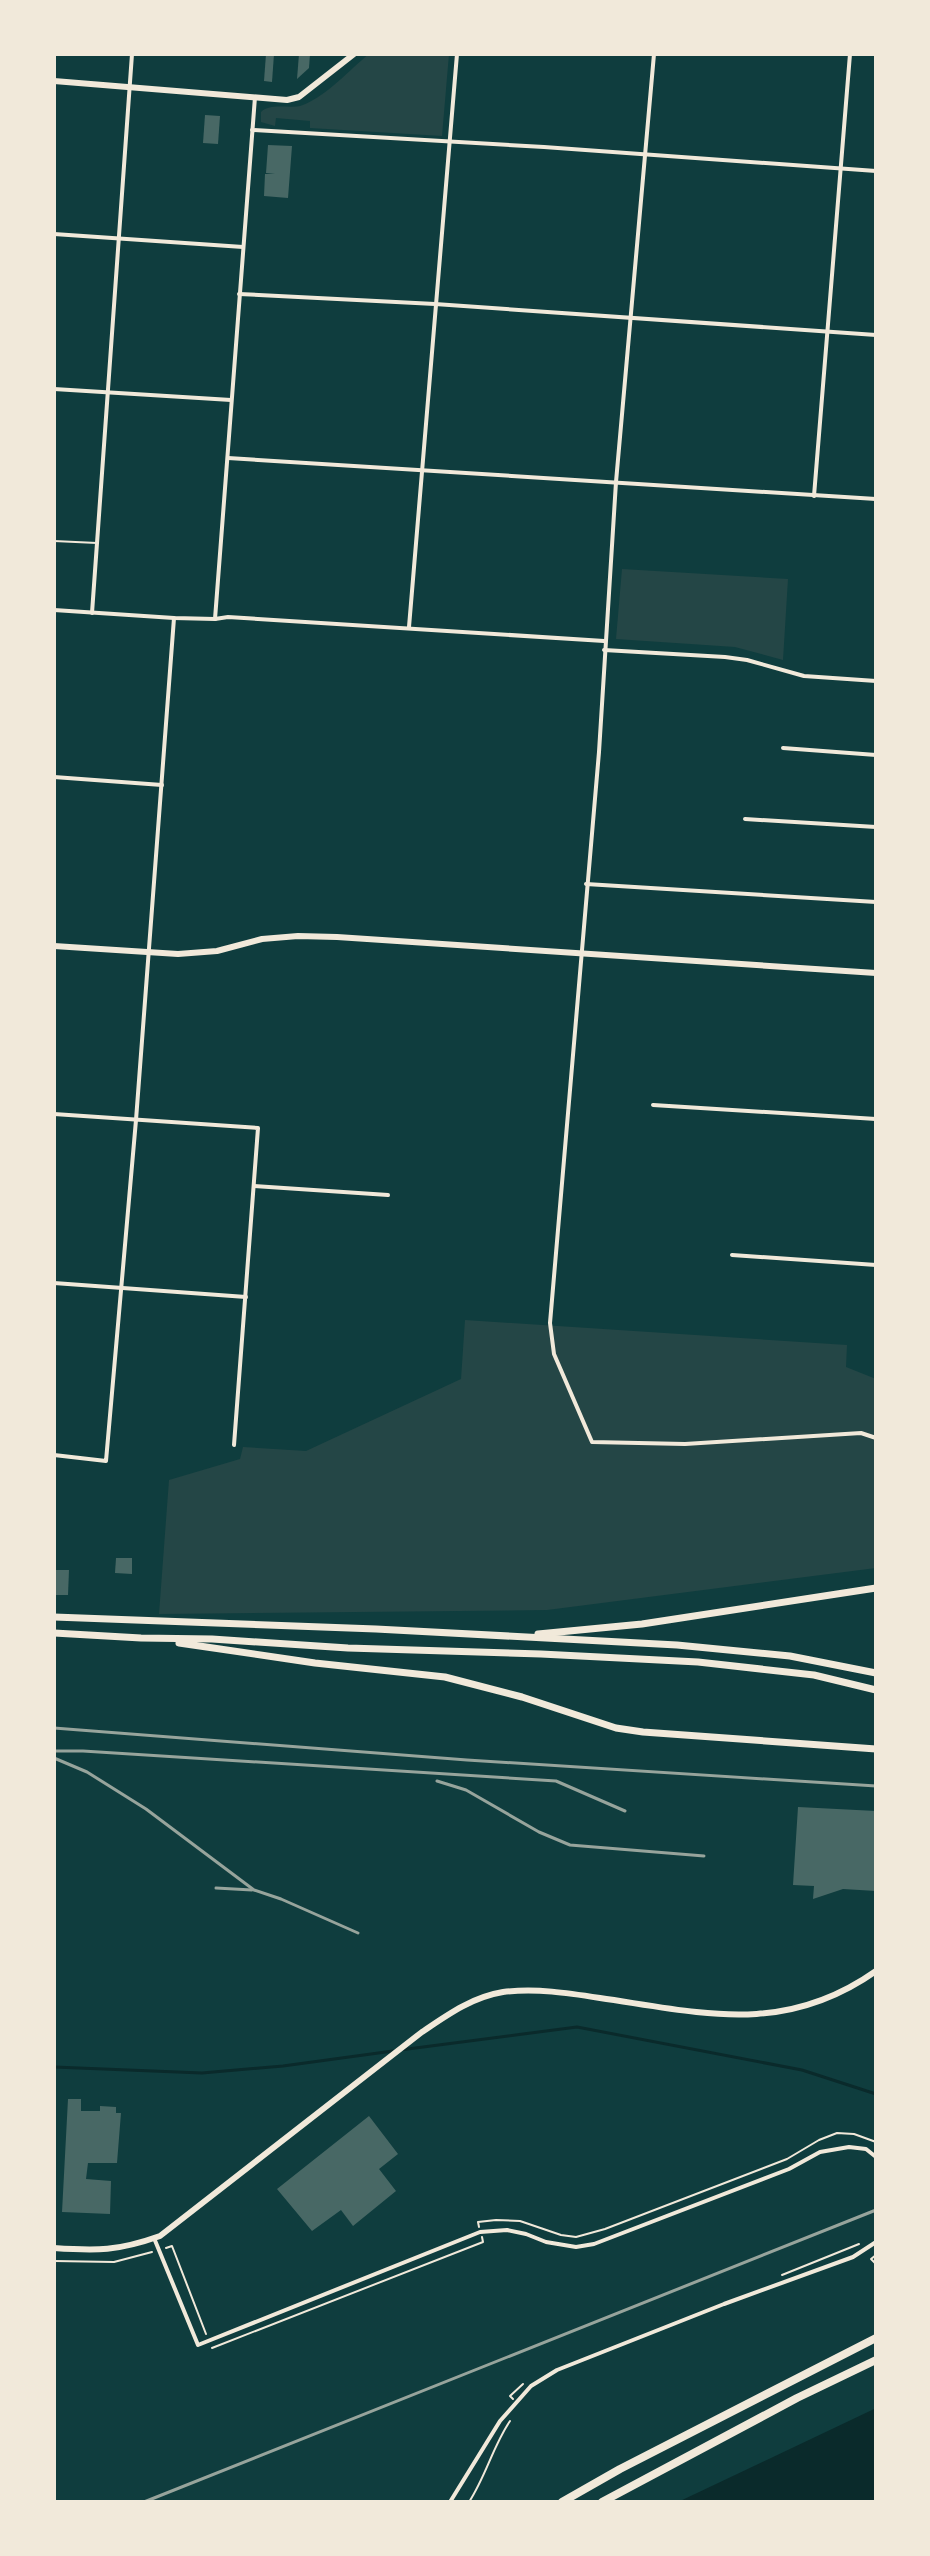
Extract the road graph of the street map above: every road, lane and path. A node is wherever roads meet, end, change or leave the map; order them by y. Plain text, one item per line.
1 (132, 54) edge
2 (354, 54) edge
3 (457, 54) edge
4 (654, 54) edge
5 (850, 54) edge
6 (54, 81) edge
7 (129, 88) junction
8 (255, 97) junction
9 (252, 130) junction
10 (448, 143) junction
11 (645, 154) junction
12 (840, 170) junction
13 (876, 171) edge
14 (54, 234) edge
15 (119, 238) junction
16 (243, 247) junction
17 (239, 294) junction
18 (435, 304) junction
19 (630, 319) junction
20 (827, 331) junction
21 (876, 335) edge
22 (54, 389) edge
23 (109, 394) junction
24 (232, 400) junction
25 (228, 458) junction
26 (422, 470) junction
27 (616, 482) junction
28 (814, 496) junction
29 (876, 499) edge
30 (54, 541) edge
31 (98, 543) junction
32 (54, 610) edge
33 (92, 613) junction
34 (174, 618) junction
35 (215, 619) junction
36 (409, 627) junction
37 (604, 641) junction
38 (604, 650) junction
39 (876, 681) edge
40 (783, 748) dead end
41 (876, 755) edge
42 (54, 777) edge
43 (162, 785) junction
44 (745, 819) dead end
45 (876, 827) edge
46 (586, 884) junction
47 (876, 902) edge
48 (54, 946) edge
49 (147, 952) junction
50 (581, 953) junction
51 (876, 973) edge
52 (653, 1105) dead end
53 (54, 1114) edge
54 (876, 1119) edge
55 (136, 1120) junction
56 (254, 1186) junction
57 (388, 1195) dead end
58 (732, 1255) dead end
59 (876, 1265) edge
60 (54, 1283) edge
61 (121, 1288) junction
62 (246, 1297) junction
63 (876, 1438) edge
64 (234, 1445) dead end
65 (54, 1455) edge
66 (876, 1588) edge
67 (54, 1617) edge
68 (54, 1633) edge
69 (507, 1636) junction
70 (141, 1638) junction
71 (876, 1673) edge
72 (876, 1690) edge
73 (876, 1749) edge
74 (876, 1971) edge
75 (876, 2157) edge
76 (154, 2238) junction
77 (876, 2242) edge
78 (859, 2244) dead end
79 (54, 2248) edge
80 (876, 2255) edge
81 (876, 2264) edge
82 (778, 2276) dead end
83 (876, 2338) edge
84 (876, 2360) edge
85 (527, 2380) dead end
86 (515, 2401) junction
87 (515, 2415) dead end
88 (450, 2502) edge
89 (469, 2502) edge
90 (562, 2502) edge
91 (602, 2502) edge

1 - 7 street
2 - 8 street
3 - 10 street
4 - 11 street
5 - 12 street
6 - 7 street
7 - 8 street
7 - 15 street
8 - 9 street
9 - 10 street
9 - 16 street
10 - 11 street
10 - 18 street
11 - 12 street
11 - 19 street
12 - 13 street
12 - 20 street
14 - 15 street
15 - 16 street
15 - 23 street
16 - 17 street
17 - 18 street
17 - 24 street
18 - 19 street
18 - 26 street
19 - 20 street
19 - 27 street
20 - 21 street
20 - 28 street
22 - 23 street
23 - 24 street
23 - 31 street
24 - 25 street
25 - 26 street
25 - 35 street
26 - 27 street
26 - 36 street
27 - 28 street
27 - 37 street
28 - 29 street
30 - 31 lane
31 - 33 street
32 - 33 street
33 - 34 street
34 - 35 street
34 - 43 street
35 - 36 street
36 - 37 street
37 - 38 street
38 - 39 street
38 - 46 street
40 - 41 street
42 - 43 street
43 - 49 street
44 - 45 street
46 - 47 street
46 - 50 street
48 - 49 street
49 - 50 street
49 - 55 street
50 - 51 street
50 - 63 street
52 - 54 street
53 - 55 street
55 - 56 street
55 - 61 street
56 - 57 street
56 - 62 street
58 - 59 street
60 - 61 street
61 - 62 street
61 - 65 street
62 - 64 street
66 - 69 main road
67 - 69 main road
68 - 70 main road
69 - 71 main road
70 - 72 main road
70 - 73 main road
74 - 76 street
75 - 76 street
76 - 79 street
77 - 86 street
78 - 82 path
80 - 81 path
83 - 90 highway
84 - 91 highway
85 - 86 path
86 - 88 street
87 - 89 path

